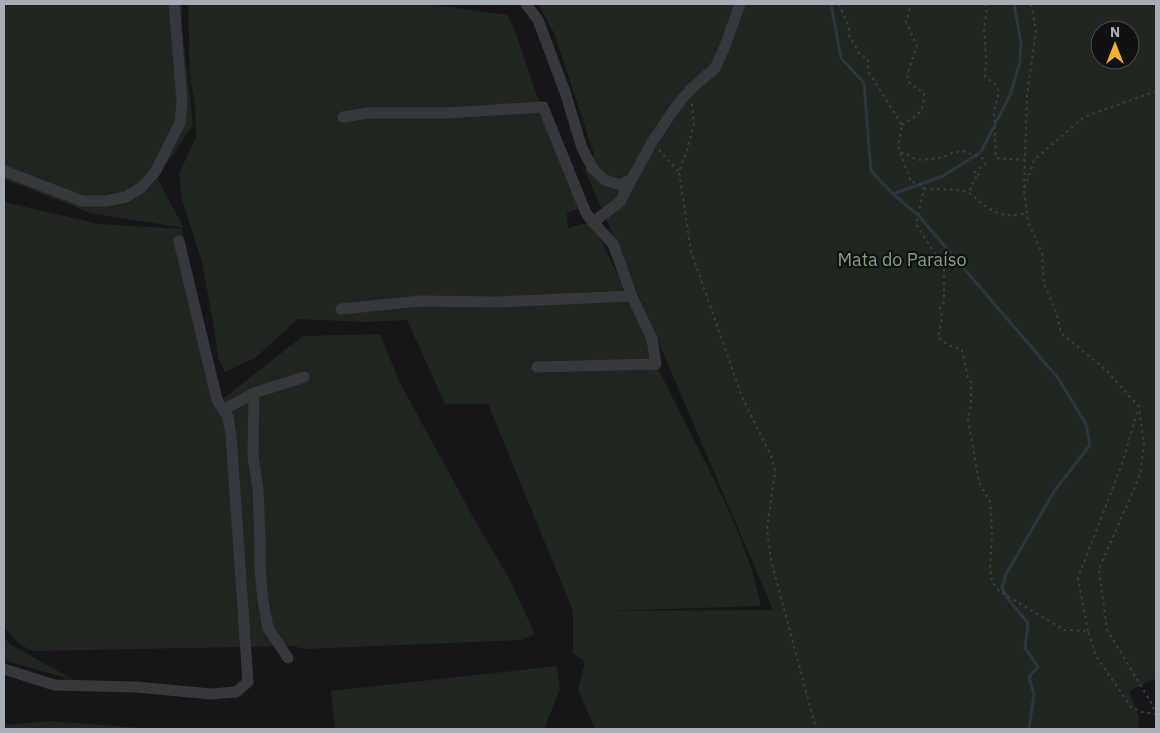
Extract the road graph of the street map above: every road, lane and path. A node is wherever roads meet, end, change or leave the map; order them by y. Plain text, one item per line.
1 (174, 4) edge
2 (526, 4) edge
3 (740, 4) edge
4 (839, 4) edge
5 (911, 4) edge
6 (986, 4) edge
7 (1031, 4) edge
8 (691, 89) junction
9 (1156, 90) edge
10 (343, 117) dead end
11 (902, 125) junction
12 (652, 142) junction
13 (900, 152) junction
14 (1025, 160) junction
15 (4, 171) edge
16 (679, 172) junction
17 (632, 180) junction
18 (924, 190) junction
19 (1024, 190) junction
20 (969, 193) junction
21 (1027, 212) junction
22 (593, 222) junction
23 (180, 241) dead end
24 (632, 296) junction
25 (341, 309) dead end
26 (537, 367) dead end
27 (304, 377) dead end
28 (254, 392) junction
29 (1139, 407) junction
30 (223, 410) junction
31 (1088, 631) junction
32 (288, 658) dead end
33 (4, 669) edge
34 (1155, 714) edge
35 (816, 729) edge

1 - 15 street
2 - 17 street
3 - 8 street
4 - 11 path
5 - 11 path
6 - 14 path
7 - 14 path
8 - 12 street
8 - 16 path
9 - 19 path
10 - 22 street
11 - 13 path
12 - 16 path
12 - 17 street
13 - 18 path
13 - 20 path
14 - 19 path
16 - 35 path
17 - 22 street
18 - 20 path
18 - 31 path
19 - 21 path
20 - 21 path
21 - 29 path
22 - 24 street
23 - 30 street
24 - 25 street
24 - 26 street
27 - 28 street
28 - 30 street
28 - 32 street
29 - 31 path
29 - 34 path
30 - 33 street
31 - 34 path

